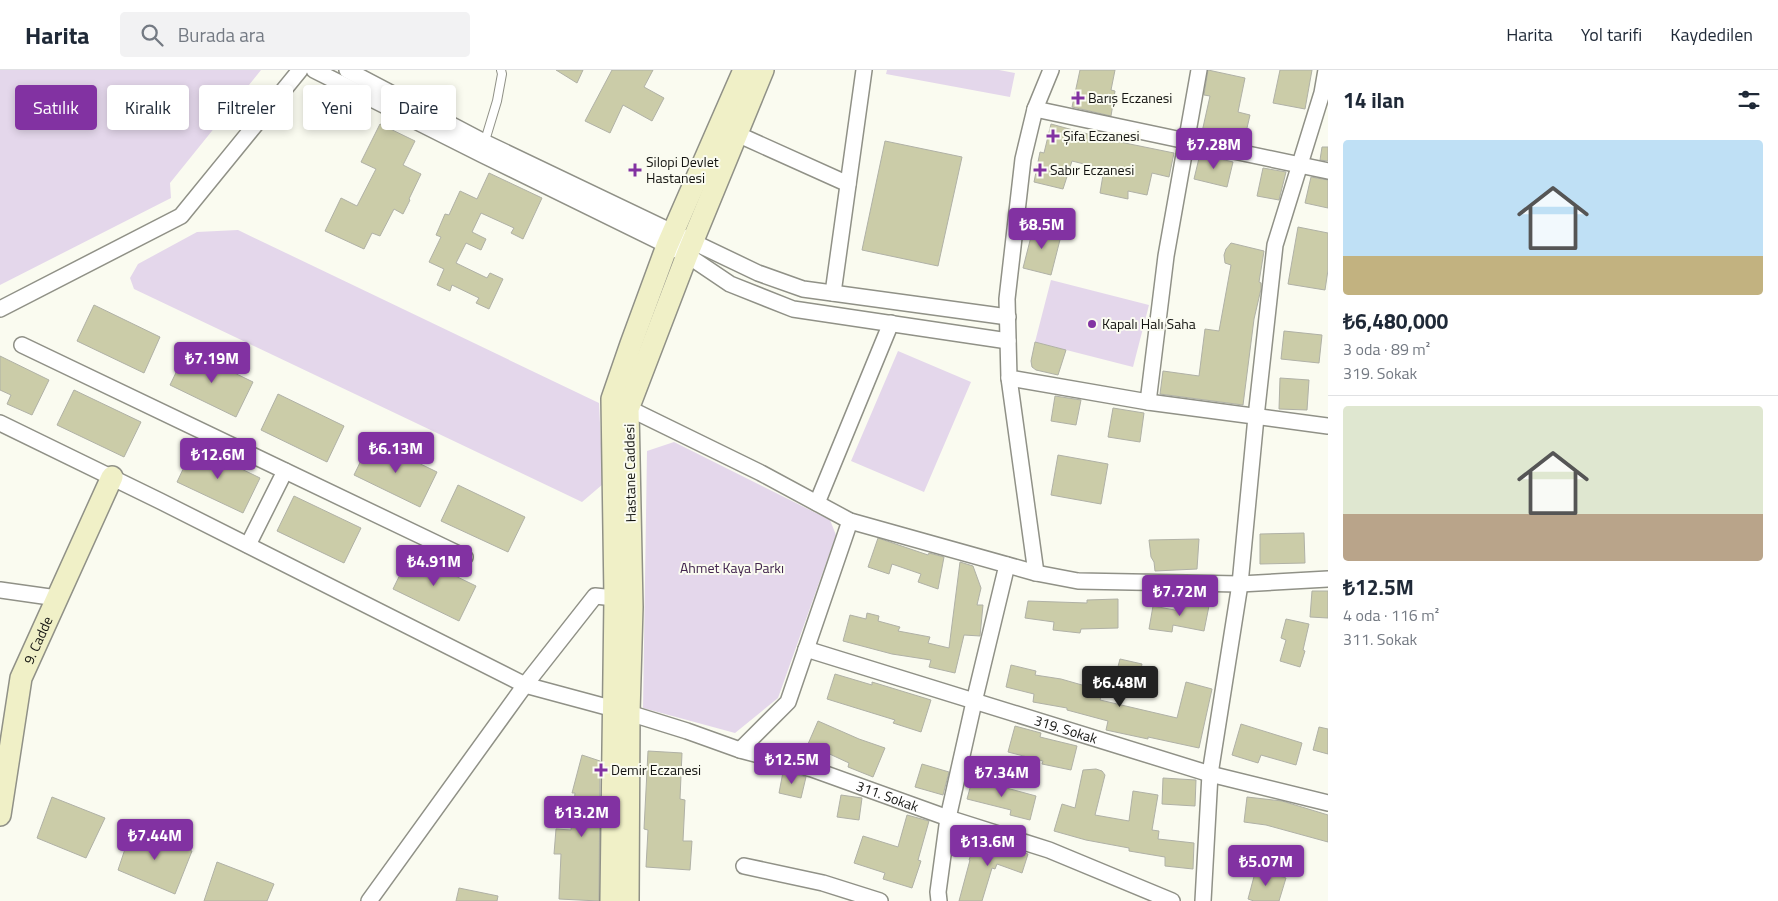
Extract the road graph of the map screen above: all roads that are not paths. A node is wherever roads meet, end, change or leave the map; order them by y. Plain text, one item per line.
1 (300, 70) edge
2 (314, 70) edge
3 (348, 70) edge
4 (501, 70) edge
5 (744, 70) edge
6 (763, 70) edge
7 (864, 70) edge
8 (1051, 70) edge
9 (1200, 70) edge
10 (1326, 70) edge
11 (1036, 109) junction
12 (737, 134) junction
13 (1187, 140) junction
14 (483, 149) junction
15 (1300, 165) junction
16 (1328, 171) edge
17 (848, 184) junction
18 (670, 239) junction
19 (689, 249) junction
20 (833, 293) junction
21 (0, 309) edge
22 (1008, 317) junction
23 (891, 324) junction
24 (1008, 341) junction
25 (22, 345) dead end
26 (1009, 378) junction
27 (1148, 402) junction
28 (620, 404) junction
29 (1256, 417) junction
30 (0, 423) edge
31 (1328, 426) edge
32 (285, 471) junction
33 (112, 477) junction
34 (817, 503) junction
35 (850, 521) junction
36 (248, 545) junction
37 (465, 556) dead end
38 (1007, 565) junction
39 (1036, 573) junction
40 (1328, 579) edge
41 (1240, 584) junction
42 (0, 590) edge
43 (57, 598) junction
44 (624, 602) junction
45 (806, 650) junction
46 (525, 684) junction
47 (974, 702) junction
48 (621, 711) junction
49 (740, 750) junction
50 (1210, 774) junction
51 (1328, 803) edge
52 (0, 815) edge
53 (948, 818) junction
54 (744, 866) dead end
55 (369, 901) edge
56 (612, 901) edge
57 (628, 901) edge
58 (880, 901) edge
59 (939, 901) edge
60 (1172, 901) edge
61 (1202, 901) edge

1 - 21 street
2 - 14 street
3 - 14 street
4 - 14 lane
5 - 18 main road, Hastane Caddesi
6 - 12 main road, Hastane Caddesi
7 - 17 street
8 - 11 street
9 - 13 street
10 - 15 street
11 - 13 street
11 - 22 street
12 - 17 street
12 - 19 main road, Hastane Caddesi
13 - 15 street
13 - 27 street
14 - 18 street
15 - 16 street
15 - 29 street
17 - 20 street
18 - 19 street
18 - 28 main road, Hastane Caddesi
19 - 20 street
19 - 23 street
19 - 28 main road, Hastane Caddesi
20 - 22 street
22 - 24 street
23 - 24 street
23 - 34 street
24 - 26 street
25 - 32 street
26 - 27 street
26 - 39 street
27 - 29 street
28 - 34 street
28 - 44 main road, Hastane Caddesi
29 - 31 street
29 - 41 street
30 - 33 street, 311. Sokak
32 - 36 street
32 - 37 street
33 - 36 street, 311. Sokak
33 - 43 main road, 9. Cadde
34 - 35 street
35 - 38 street
35 - 45 street
36 - 46 street, 311. Sokak
38 - 39 street
38 - 47 street
39 - 41 street
40 - 41 street
41 - 50 street
42 - 43 street
43 - 52 main road, 9. Cadde
44 - 46 street
44 - 48 main road, Hastane Caddesi
45 - 47 street, 319. Sokak
45 - 49 street
46 - 48 street, 311. Sokak
46 - 55 street
47 - 50 street, 319. Sokak
47 - 53 street
48 - 49 street, 311. Sokak
48 - 56 main road, Hastane Caddesi
48 - 57 main road, Hastane Caddesi
49 - 53 street, 311. Sokak
50 - 51 street, 319. Sokak
50 - 61 street
53 - 59 street
53 - 60 street, 311. Sokak
54 - 58 street

